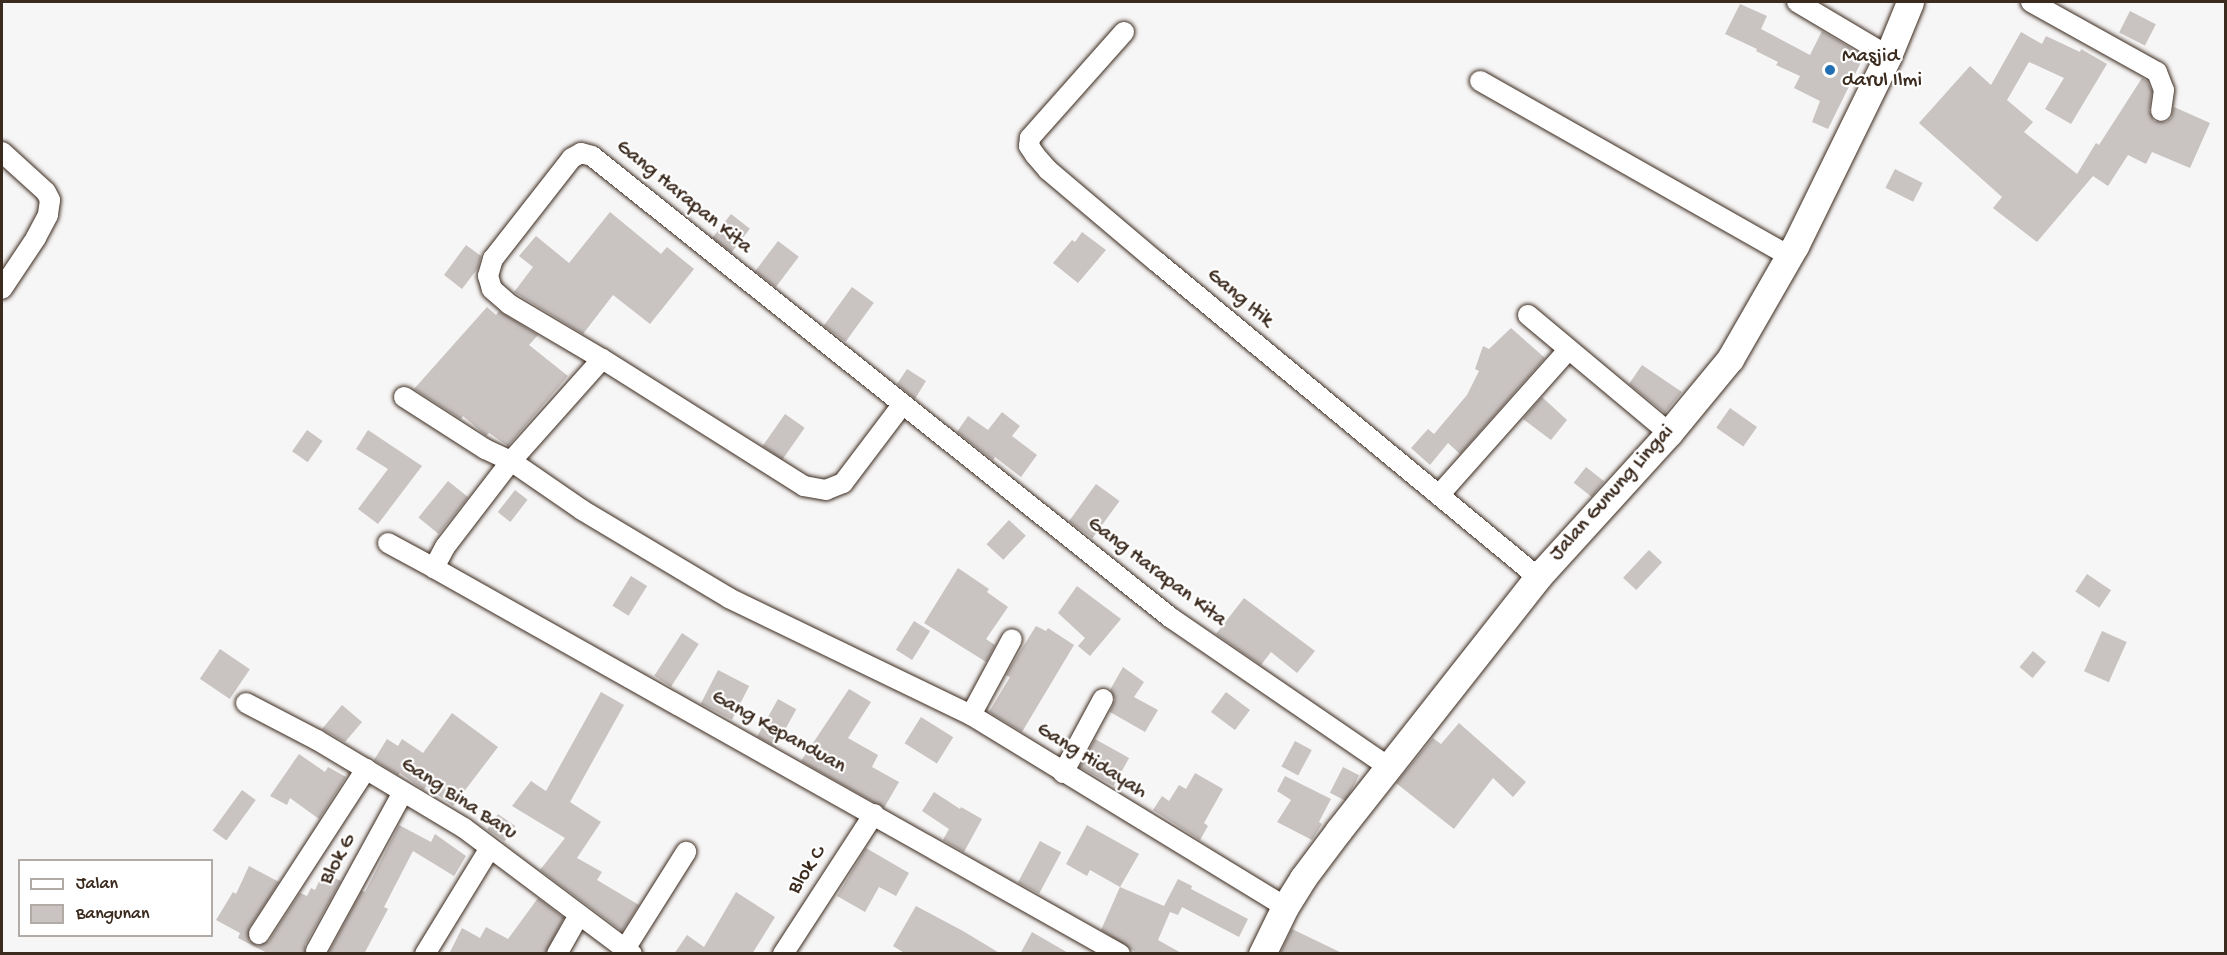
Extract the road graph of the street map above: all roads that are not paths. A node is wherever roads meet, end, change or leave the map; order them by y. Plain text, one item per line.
1 (1797, 2) edge
2 (1910, 2) edge
3 (2031, 2) edge
4 (1124, 32) dead end
5 (1888, 56) junction
6 (1480, 81) dead end
7 (2161, 111) dead end
8 (2, 152) edge
9 (1789, 256) junction
10 (3, 282) edge
11 (1528, 315) dead end
12 (1569, 349) junction
13 (602, 359) junction
14 (404, 397) dead end
15 (902, 405) junction
16 (1669, 433) junction
17 (512, 461) junction
18 (1439, 495) junction
19 (388, 543) dead end
20 (434, 568) junction
21 (1538, 577) junction
22 (1012, 639) dead end
23 (1103, 699) dead end
24 (246, 703) dead end
25 (971, 716) junction
26 (1389, 767) junction
27 (366, 770) junction
28 (1063, 773) junction
29 (403, 792) junction
30 (874, 814) junction
31 (490, 848) junction
32 (686, 852) dead end
33 (1284, 907) junction
34 (579, 915) junction
35 (259, 934) dead end
36 (316, 951) dead end
37 (628, 951) edge
38 (425, 954) edge
39 (557, 954) edge
40 (783, 954) edge
41 (1120, 954) edge
42 (1262, 954) edge

1 - 5 street
2 - 5 street, Jalan Gunung Lingai
3 - 7 street
4 - 18 street, Gang Itik
5 - 9 street, Jalan Gunung Lingai
6 - 9 street
8 - 10 street
9 - 16 street, Jalan Gunung Lingai
11 - 12 street
12 - 16 street
12 - 18 street
13 - 15 street, Gang Harapan Kita
13 - 15 street, Gang Harapan Kita
13 - 17 street
14 - 17 street, Gang Hidayah
15 - 26 street, Gang Harapan Kita
16 - 21 street, Jalan Gunung Lingai
17 - 20 street
17 - 25 street, Gang Hidayah
18 - 21 street, Gang Itik
19 - 20 street, Gang Kepanduan
20 - 30 street, Gang Kepanduan
21 - 26 street, Jalan Gunung Lingai
22 - 25 street
23 - 28 street
24 - 27 street, Gang Bina Baru
25 - 28 street, Gang Hidayah
26 - 33 street, Jalan Gunung Lingai
27 - 29 street, Gang Bina Baru
27 - 35 street
28 - 33 street, Gang Hidayah
29 - 31 street, Gang Bina Baru
29 - 36 street, Blok G
30 - 40 street, Blok C
30 - 41 street, Gang Kepanduan
31 - 34 street, Gang Bina Baru
31 - 38 street
32 - 37 street
33 - 42 street, Jalan Gunung Lingai
34 - 37 street, Gang Bina Baru
34 - 39 street

